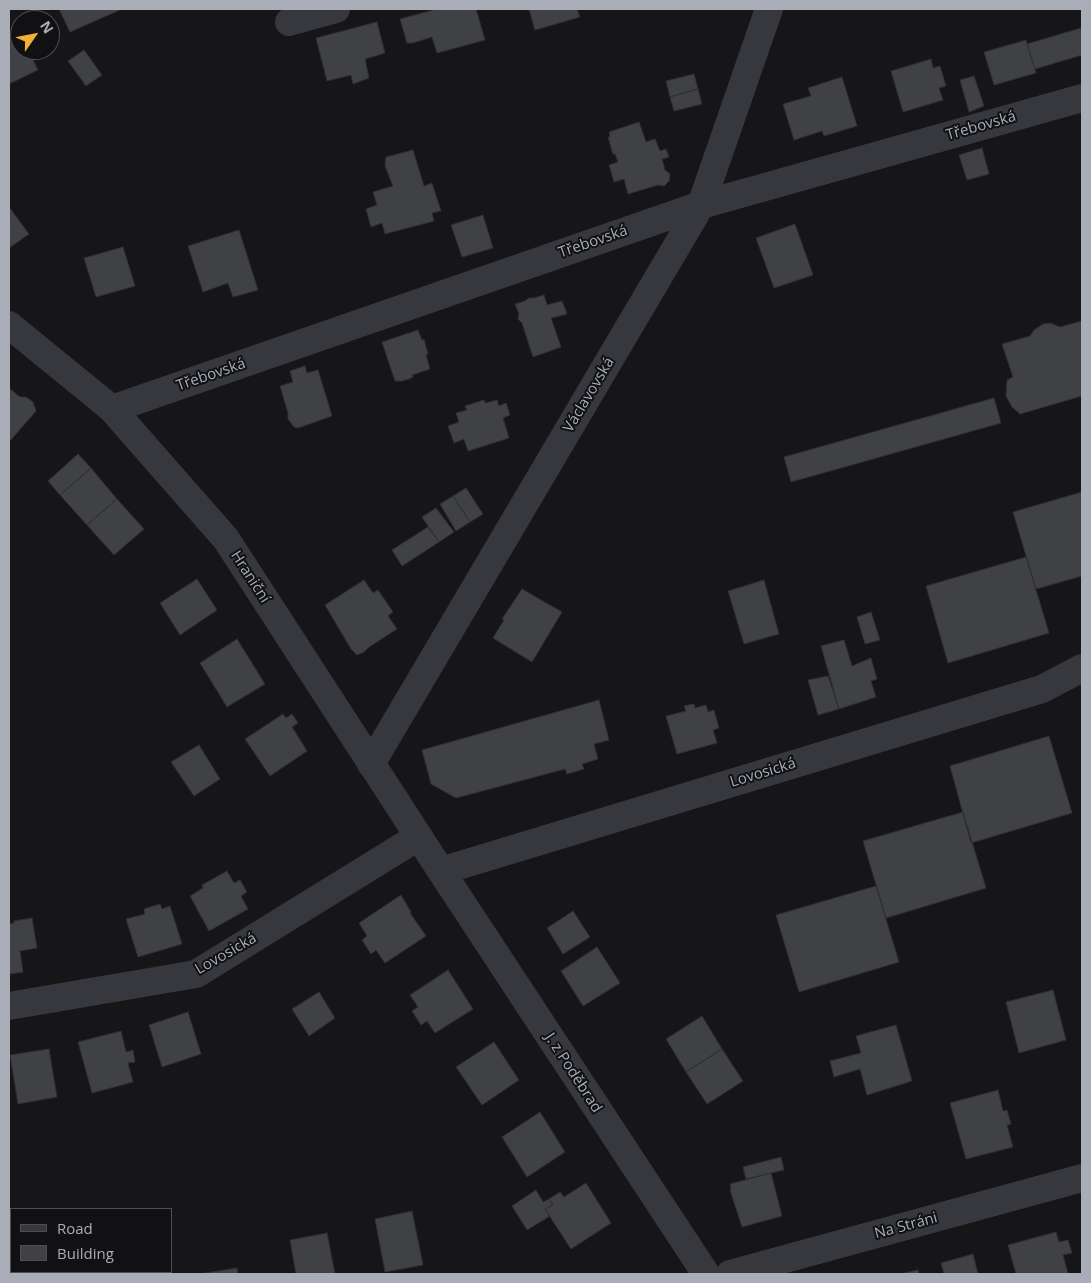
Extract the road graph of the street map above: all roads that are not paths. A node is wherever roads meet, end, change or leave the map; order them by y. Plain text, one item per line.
1 (336, 9) edge
2 (769, 9) edge
3 (289, 22) dead end
4 (1082, 98) edge
5 (701, 205) junction
6 (9, 325) edge
7 (112, 409) junction
8 (1082, 668) edge
9 (371, 764) junction
10 (418, 837) junction
11 (441, 871) junction
12 (9, 1006) edge
13 (1082, 1178) edge
14 (706, 1274) edge
15 (730, 1274) edge

1 - 3 street
2 - 5 street, Václavovská
4 - 5 street, Třebovská
5 - 7 street, Třebovská
5 - 9 street, Václavovská
6 - 7 street, Hraniční
7 - 9 street, Hraniční
8 - 11 street, Lovosická
9 - 10 street, Hraniční
10 - 11 street, Hraniční
10 - 12 street, Lovosická
11 - 14 street, J. z Poděbrad
13 - 15 street, Na Stráni

